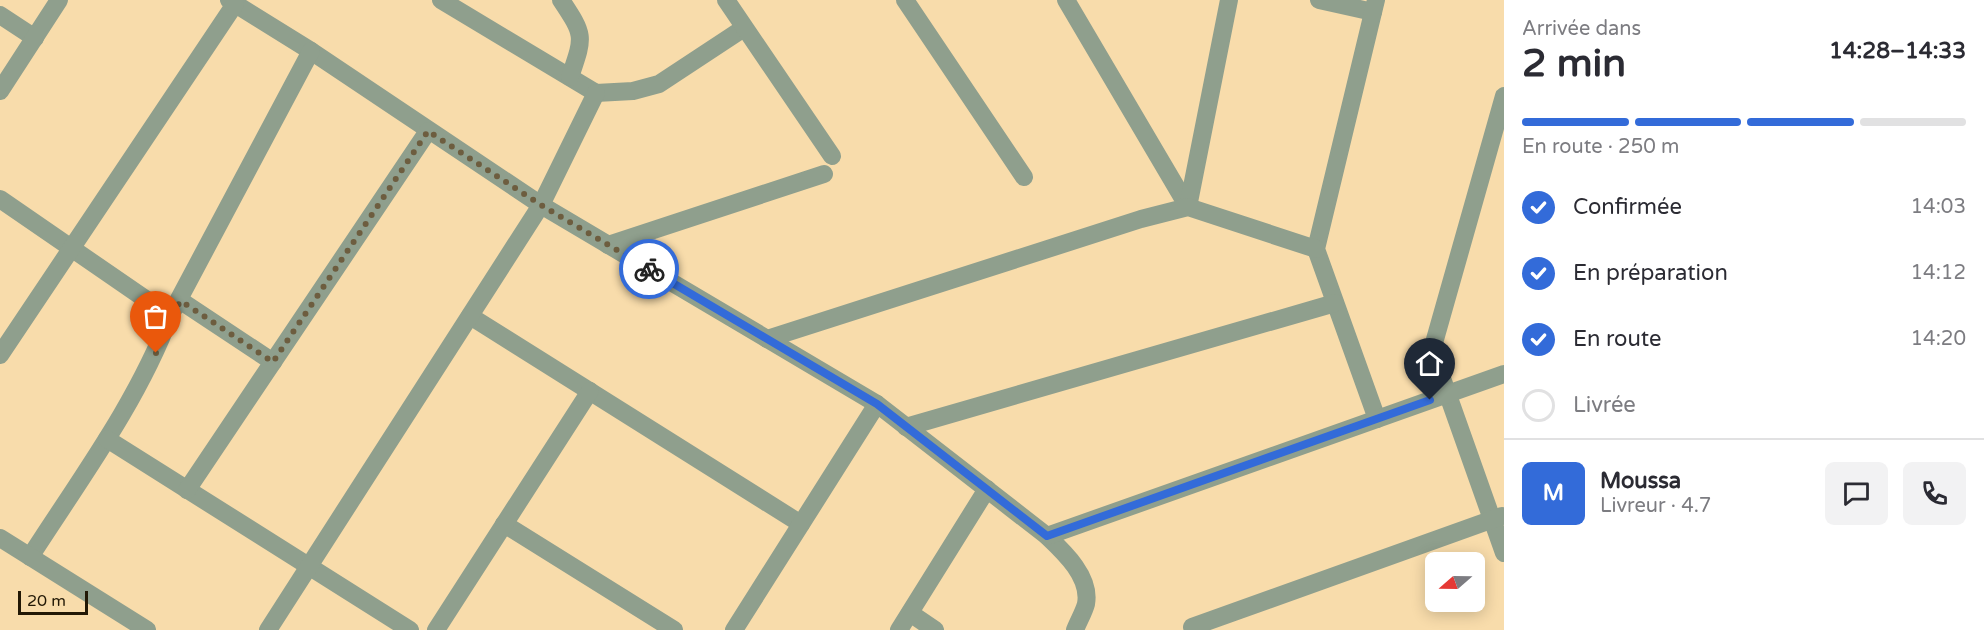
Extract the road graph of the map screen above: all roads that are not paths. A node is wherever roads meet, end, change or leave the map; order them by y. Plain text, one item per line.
1 (59, 0) edge
2 (441, 0) edge
3 (561, 0) edge
4 (726, 0) edge
5 (905, 0) edge
6 (1066, 0) edge
7 (1229, 0) edge
8 (1319, 0) edge
9 (232, 2) edge
10 (1374, 6) edge
11 (0, 15) edge
12 (744, 28) junction
13 (35, 38) junction
14 (311, 51) junction
15 (570, 77) junction
16 (0, 92) edge
17 (596, 93) junction
18 (1504, 96) edge
19 (428, 131) junction
20 (832, 156) dead end
21 (824, 174) dead end
22 (1024, 177) dead end
23 (0, 200) edge
24 (541, 205) junction
25 (1188, 207) junction
26 (608, 245) junction
27 (71, 248) junction
28 (1316, 249) junction
29 (1335, 303) junction
30 (175, 309) junction
31 (470, 316) junction
32 (767, 339) junction
33 (0, 354) edge
34 (273, 362) junction
35 (1504, 374) edge
36 (590, 391) junction
37 (1448, 394) junction
38 (877, 404) junction
39 (1377, 419) junction
40 (906, 427) junction
41 (107, 439) junction
42 (987, 489) junction
43 (188, 490) junction
44 (1498, 518) edge
45 (801, 524) junction
46 (504, 525) junction
47 (1047, 536) junction
48 (0, 538) edge
49 (1504, 553) edge
50 (30, 557) junction
51 (309, 566) junction
52 (910, 614) junction
53 (1192, 627) dead end
54 (147, 630) edge
55 (268, 630) edge
56 (410, 630) edge
57 (436, 630) edge
58 (674, 630) edge
59 (734, 630) edge
60 (899, 630) edge
61 (935, 630) edge
62 (1075, 630) edge

1 - 13 street
2 - 15 street
3 - 15 street
4 - 12 street
5 - 22 street
6 - 25 street
7 - 25 street
8 - 10 street
9 - 14 street
9 - 27 street
10 - 28 street
11 - 13 street
12 - 17 street
12 - 20 street
13 - 16 street
14 - 19 street
14 - 30 street
15 - 17 street
17 - 24 street
18 - 37 street
19 - 24 street
19 - 34 street
21 - 26 street
23 - 27 street
24 - 26 street
24 - 31 street
25 - 28 street
25 - 32 street
26 - 32 street
27 - 30 street
27 - 33 street
28 - 29 street
29 - 39 street
29 - 40 street
30 - 34 street
30 - 41 street
31 - 36 street
31 - 51 street
32 - 38 street
34 - 43 street
35 - 37 street
36 - 45 street
36 - 46 street
37 - 39 street
37 - 44 street
38 - 40 street
38 - 45 street
39 - 47 street
40 - 42 street
41 - 43 street
41 - 50 street
42 - 47 street
42 - 52 street
43 - 51 street
44 - 49 street
44 - 53 street
45 - 59 street
46 - 57 street
46 - 58 street
47 - 62 street
48 - 50 street
50 - 54 street
51 - 55 street
51 - 56 street
52 - 60 street
52 - 61 street

